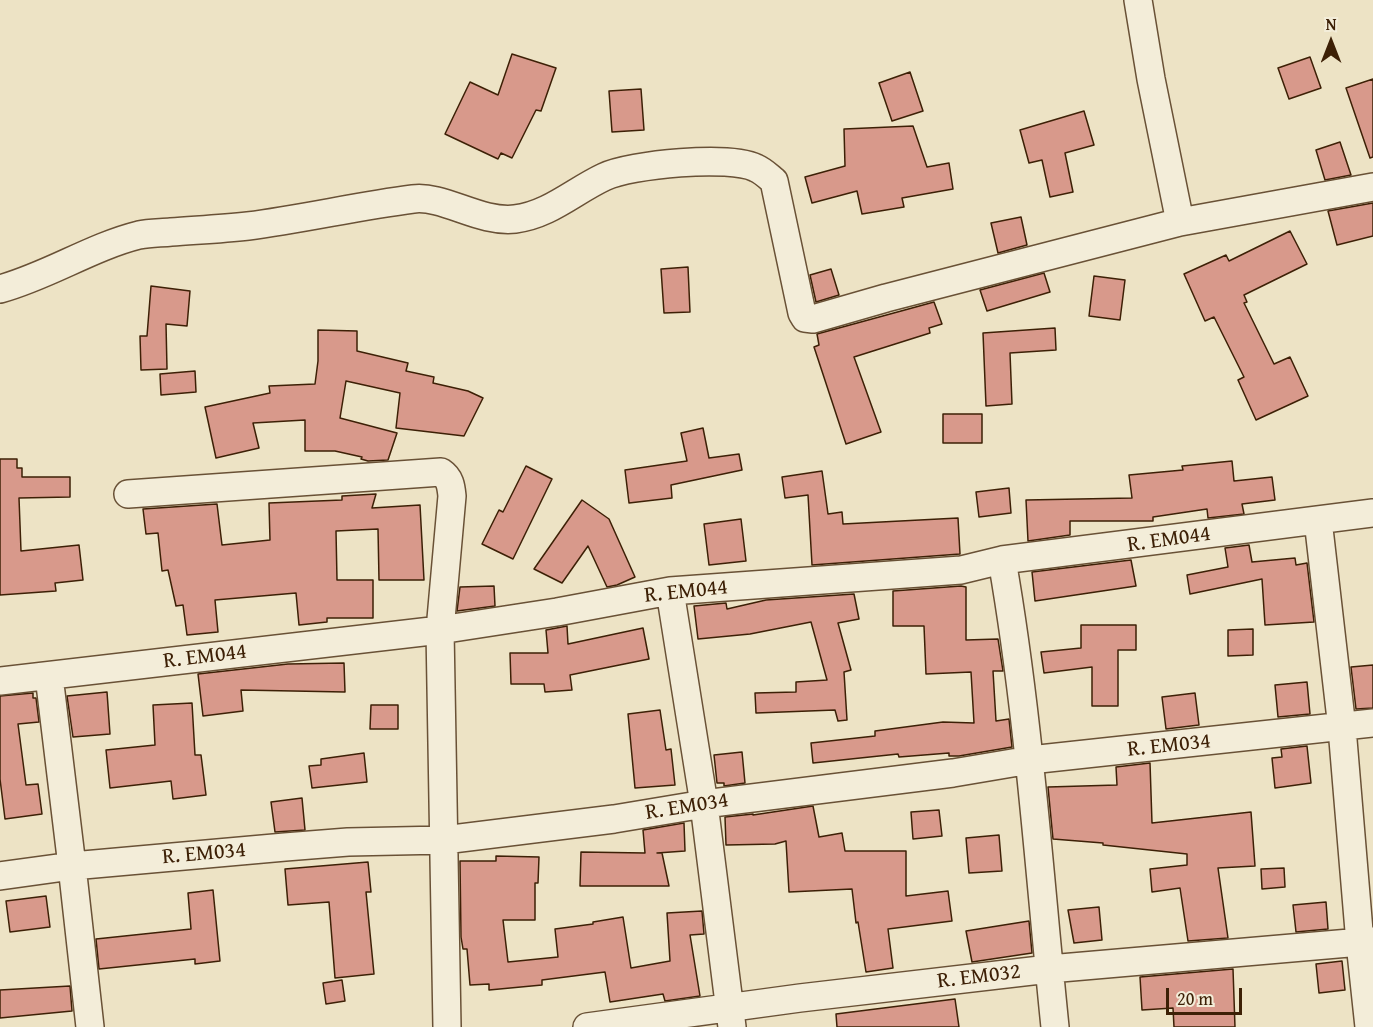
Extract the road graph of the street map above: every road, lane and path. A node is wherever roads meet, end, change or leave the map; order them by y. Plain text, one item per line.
1 (1138, 0) edge
2 (1373, 187) edge
3 (1180, 222) junction
4 (0, 289) edge
5 (128, 494) dead end
6 (1373, 513) edge
7 (1318, 520) junction
8 (1002, 560) junction
9 (670, 591) junction
10 (440, 630) junction
11 (49, 676) junction
12 (0, 681) edge
13 (1373, 723) edge
14 (1342, 728) junction
15 (1029, 760) junction
16 (704, 804) junction
17 (444, 840) junction
18 (72, 866) junction
19 (0, 876) edge
20 (1366, 942) edge
21 (1049, 969) junction
22 (731, 1017) edge
23 (90, 1027) edge
24 (447, 1027) edge
25 (587, 1027) edge
26 (1055, 1027) edge
27 (1369, 1027) edge

1 - 3 street
2 - 3 street
3 - 4 street
5 - 10 street
6 - 7 street, R. EM044
7 - 8 street, R. EM044
7 - 14 street
8 - 9 street, R. EM044
8 - 15 street
9 - 10 street, R. EM044
9 - 16 street
10 - 11 street, R. EM044
10 - 17 street
11 - 12 street, R. EM044
11 - 18 street
13 - 14 street, R. EM034
14 - 15 street, R. EM034
14 - 20 street
15 - 16 street, R. EM034
15 - 21 street
16 - 17 street, R. EM034
16 - 22 street
17 - 18 street, R. EM034
17 - 24 street
18 - 19 street, R. EM034
18 - 23 street
20 - 21 street, R. EM032
20 - 27 street
21 - 22 street, R. EM032
21 - 26 street
22 - 25 street, R. EM032

